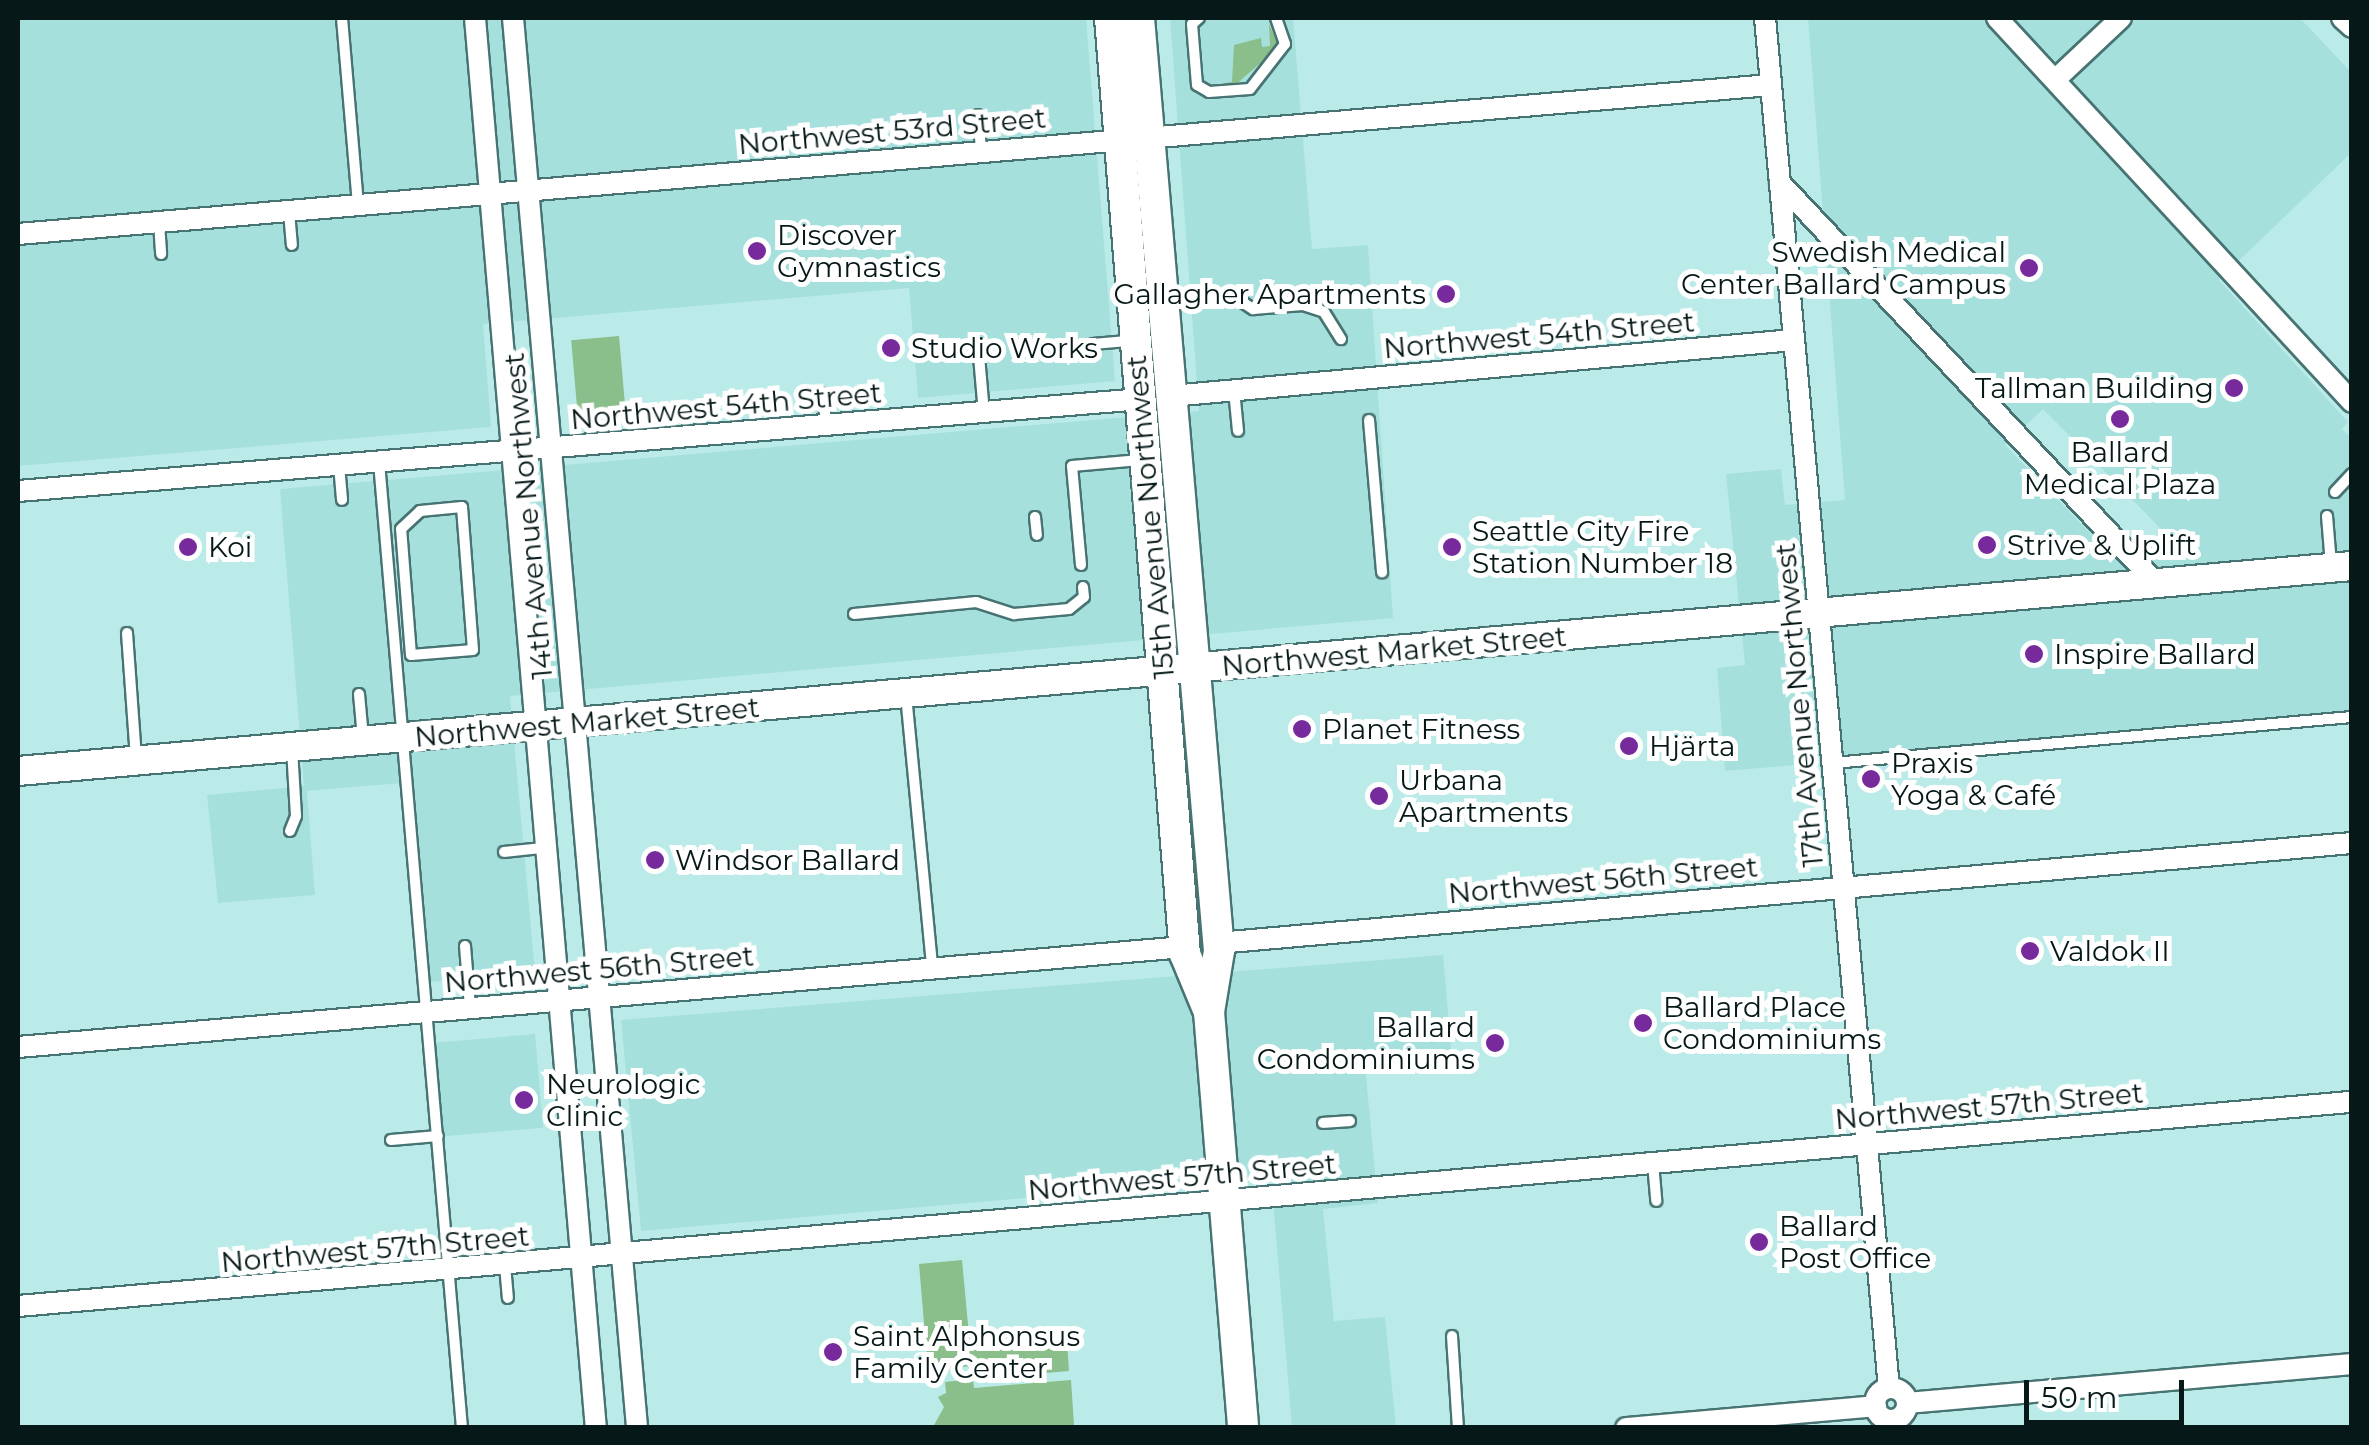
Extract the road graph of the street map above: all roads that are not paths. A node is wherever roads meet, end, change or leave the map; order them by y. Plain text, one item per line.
1 (342, 18) edge
2 (475, 18) edge
3 (513, 18) edge
4 (1110, 18) edge
5 (1139, 18) edge
6 (1199, 18) edge
7 (1276, 18) edge
8 (1765, 18) edge
9 (1997, 18) edge
10 (2121, 18) edge
11 (2342, 18) edge
12 (2352, 27) edge
13 (2056, 79) junction
14 (1771, 86) junction
15 (978, 115) dead end
16 (1134, 138) junction
17 (981, 152) junction
18 (1780, 183) junction
19 (530, 189) junction
20 (492, 193) junction
21 (358, 205) junction
22 (289, 210) junction
23 (158, 222) junction
24 (18, 234) edge
25 (292, 245) dead end
26 (161, 254) dead end
27 (1235, 296) dead end
28 (1340, 338) dead end
29 (1793, 340) junction
30 (1136, 341) junction
31 (1093, 344) dead end
32 (979, 356) dead end
33 (1234, 390) junction
34 (823, 394) dead end
35 (1156, 398) junction
36 (2352, 402) edge
37 (984, 413) junction
38 (1369, 420) dead end
39 (826, 426) junction
40 (1238, 431) dead end
41 (550, 448) junction
42 (514, 451) junction
43 (1146, 460) junction
44 (379, 462) junction
45 (339, 465) junction
46 (2352, 474) edge
47 (18, 491) edge
48 (2335, 492) dead end
49 (342, 500) dead end
50 (462, 507) joint
51 (2327, 516) dead end
52 (1035, 517) dead end
53 (1037, 535) dead end
54 (1081, 565) dead end
55 (2341, 567) edge
56 (1382, 572) dead end
57 (2157, 584) junction
58 (1083, 587) dead end
59 (1818, 613) junction
60 (854, 614) dead end
61 (127, 633) dead end
62 (1194, 668) junction
63 (1162, 671) junction
64 (360, 694) dead end
65 (906, 694) junction
66 (2352, 717) edge
67 (572, 723) junction
68 (532, 726) junction
69 (404, 738) junction
70 (364, 741) junction
71 (292, 747) junction
72 (136, 760) junction
73 (1832, 763) junction
74 (18, 770) edge
75 (290, 831) dead end
76 (2352, 843) edge
77 (543, 848) junction
78 (504, 852) dead end
79 (1843, 885) junction
80 (1218, 943) junction
81 (465, 946) dead end
82 (1185, 947) junction
83 (932, 968) junction
84 (597, 996) junction
85 (556, 1000) junction
86 (470, 1007) junction
87 (427, 1011) junction
88 (1208, 1012) junction
89 (18, 1046) edge
90 (2352, 1102) edge
91 (1350, 1121) dead end
92 (1323, 1123) dead end
93 (438, 1136) junction
94 (391, 1140) dead end
95 (1867, 1144) junction
96 (1653, 1163) junction
97 (1224, 1201) junction
98 (1656, 1202) dead end
99 (620, 1256) junction
100 (580, 1259) junction
101 (505, 1266) junction
102 (450, 1270) junction
103 (508, 1298) dead end
104 (18, 1306) edge
105 (1452, 1336) dead end
106 (2352, 1364) edge
107 (1889, 1388) junction
108 (1907, 1404) junction
109 (1886, 1418) edge
110 (462, 1428) edge
111 (596, 1428) edge
112 (637, 1428) edge
113 (1242, 1428) edge
114 (1458, 1428) edge
115 (1626, 1428) edge

1 - 21 lane
2 - 20 street, 14th Avenue Northwest
3 - 19 street, 14th Avenue Northwest
4 - 16 main road, 15th Avenue Northwest
5 - 16 main road, 15th Avenue Northwest
6 - 7 lane
8 - 14 street, 17th Avenue Northwest
9 - 13 street
10 - 13 street
11 - 12 street
13 - 36 street
14 - 16 street, Northwest 53rd Street
14 - 18 street, 17th Avenue Northwest
15 - 17 lane
16 - 17 street, Northwest 53rd Street
16 - 30 main road, 15th Avenue Northwest
16 - 35 main road, 15th Avenue Northwest
17 - 19 street, Northwest 53rd Street
18 - 29 street, 17th Avenue Northwest
18 - 57 street
19 - 20 street, Northwest 53rd Street
19 - 41 street, 14th Avenue Northwest
20 - 21 street, Northwest 53rd Street
20 - 42 street, 14th Avenue Northwest
21 - 22 street, Northwest 53rd Street
22 - 23 street, Northwest 53rd Street
22 - 25 lane
23 - 24 street, Northwest 53rd Street
23 - 26 lane
27 - 28 lane
29 - 33 street, Northwest 54th Street
29 - 59 street, 17th Avenue Northwest
30 - 31 lane
30 - 35 main road, 15th Avenue Northwest
32 - 37 lane
33 - 35 street, Northwest 54th Street
33 - 40 lane
34 - 39 lane
35 - 37 street, Northwest 54th Street
35 - 43 main road, 15th Avenue Northwest
35 - 62 main road, 15th Avenue Northwest
37 - 39 street, Northwest 54th Street
38 - 56 lane
39 - 41 street, Northwest 54th Street
41 - 42 street, Northwest 54th Street
41 - 67 street, 14th Avenue Northwest
42 - 44 street, Northwest 54th Street
42 - 68 street, 14th Avenue Northwest
43 - 54 lane
43 - 63 main road, 15th Avenue Northwest
44 - 45 street, Northwest 54th Street
44 - 69 lane
45 - 47 street, Northwest 54th Street
45 - 49 lane
46 - 48 lane
50 - 50 lane
51 - 55 lane
52 - 53 lane
55 - 57 main road, Northwest Market Street
57 - 59 main road, Northwest Market Street
58 - 60 lane
59 - 62 main road, Northwest Market Street
59 - 73 street, 17th Avenue Northwest
61 - 72 lane
62 - 63 main road, Northwest Market Street
62 - 80 main road, 15th Avenue Northwest
63 - 65 main road, Northwest Market Street
63 - 82 main road, 15th Avenue Northwest
64 - 70 lane
65 - 67 main road, Northwest Market Street
65 - 83 lane
66 - 73 lane
67 - 68 main road, Northwest Market Street
67 - 84 street, 14th Avenue Northwest
68 - 69 main road, Northwest Market Street
68 - 77 street, 14th Avenue Northwest
69 - 70 main road, Northwest Market Street
69 - 87 lane
70 - 71 main road, Northwest Market Street
71 - 72 main road, Northwest Market Street
71 - 75 lane
72 - 74 main road, Northwest Market Street
73 - 79 street, 17th Avenue Northwest
76 - 79 street, Northwest 56th Street
77 - 78 lane
77 - 85 street, 14th Avenue Northwest
79 - 80 street, Northwest 56th Street
79 - 95 street, 17th Avenue Northwest
80 - 88 main road, 15th Avenue Northwest
81 - 86 lane
82 - 83 street, Northwest 56th Street
82 - 88 main road, 15th Avenue Northwest
83 - 84 street, Northwest 56th Street
84 - 85 street, Northwest 56th Street
84 - 99 street, 14th Avenue Northwest
85 - 86 street, Northwest 56th Street
85 - 100 street, 14th Avenue Northwest
86 - 87 street, Northwest 56th Street
87 - 89 street, Northwest 56th Street
87 - 93 lane
88 - 97 main road, 15th Avenue Northwest
90 - 95 street, Northwest 57th Street
91 - 92 lane
93 - 94 lane
93 - 102 lane
95 - 96 street, Northwest 57th Street
95 - 107 street, 17th Avenue Northwest
96 - 97 street, Northwest 57th Street
96 - 98 lane
97 - 99 street, Northwest 57th Street
97 - 113 main road, 15th Avenue Northwest
99 - 100 street, Northwest 57th Street
99 - 112 street, 14th Avenue Northwest
100 - 101 street, Northwest 57th Street
100 - 111 street, 14th Avenue Northwest
101 - 102 street, Northwest 57th Street
101 - 103 lane
102 - 104 street, Northwest 57th Street
102 - 110 lane
105 - 114 lane
106 - 108 street
107 - 108 street
107 - 109 street
108 - 109 street
109 - 115 street

